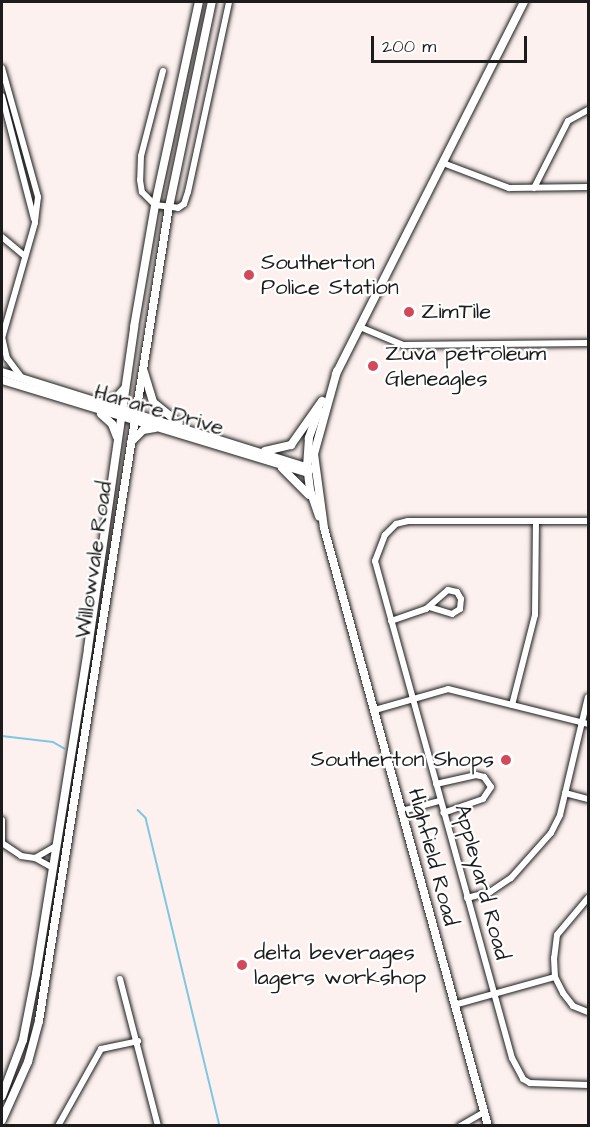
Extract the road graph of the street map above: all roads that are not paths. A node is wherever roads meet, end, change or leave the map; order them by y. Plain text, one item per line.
1 (199, 2) edge
2 (212, 2) edge
3 (229, 2) edge
4 (524, 2) edge
5 (2, 68) edge
6 (164, 71) dead end
7 (2, 96) edge
8 (588, 110) edge
9 (443, 163) junction
10 (588, 187) edge
11 (534, 188) junction
12 (154, 205) junction
13 (168, 207) junction
14 (35, 223) junction
15 (2, 237) edge
16 (25, 256) junction
17 (360, 327) junction
18 (2, 338) edge
19 (588, 343) edge
20 (143, 366) junction
21 (337, 371) junction
22 (2, 372) edge
23 (23, 379) junction
24 (2, 380) edge
25 (126, 387) junction
26 (322, 401) junction
27 (100, 402) junction
28 (95, 410) junction
29 (122, 413) junction
30 (133, 416) junction
31 (161, 428) junction
32 (188, 429) junction
33 (118, 440) junction
34 (128, 450) junction
35 (261, 451) junction
36 (274, 463) junction
37 (310, 470) junction
38 (312, 501) junction
39 (536, 521) junction
40 (588, 521) edge
41 (324, 528) junction
42 (429, 607) junction
43 (391, 621) junction
44 (412, 697) junction
45 (588, 697) edge
46 (512, 705) junction
47 (375, 710) junction
48 (586, 723) edge
49 (435, 784) junction
50 (565, 794) junction
51 (588, 799) edge
52 (440, 801) junction
53 (402, 811) junction
54 (443, 813) junction
55 (2, 820) edge
56 (2, 844) edge
57 (56, 846) junction
58 (34, 858) junction
59 (53, 868) junction
60 (467, 898) junction
61 (588, 898) edge
62 (555, 977) junction
63 (120, 979) dead end
64 (494, 994) junction
65 (454, 1005) junction
66 (588, 1012) edge
67 (138, 1041) junction
68 (588, 1085) edge
69 (2, 1096) edge
70 (484, 1112) junction
71 (2, 1120) edge
72 (58, 1125) edge
73 (158, 1125) edge
74 (460, 1125) edge
75 (488, 1125) edge

1 - 12 main road, Willowvale Road
2 - 13 main road, Willowvale Road
3 - 13 street
4 - 9 main road
5 - 14 street
6 - 12 street
7 - 14 street
8 - 11 street
9 - 11 street
9 - 17 main road
10 - 11 street
12 - 13 street
12 - 25 main road, Willowvale Road
13 - 20 main road, Willowvale Road
14 - 16 street
15 - 16 street
16 - 18 street
17 - 19 street
17 - 21 main road
18 - 23 street
20 - 30 main road, Willowvale Road
20 - 32 main road
21 - 26 main road
21 - 37 main road
22 - 23 main road, Harare Drive
23 - 27 main road, Harare Drive
24 - 28 main road, Harare Drive
25 - 27 main road
25 - 29 main road, Willowvale Road
26 - 35 main road
26 - 37 main road
27 - 29 main road, Harare Drive
28 - 29 main road, Harare Drive
28 - 33 main road
29 - 30 main road, Harare Drive
29 - 33 main road, Willowvale Road
30 - 31 main road, Harare Drive
30 - 32 main road, Harare Drive
30 - 34 main road, Willowvale Road
31 - 34 main road
31 - 36 main road, Harare Drive
32 - 35 main road, Harare Drive
33 - 57 main road, Willowvale Road
34 - 71 main road, Willowvale Road
35 - 37 main road, Harare Drive
36 - 37 main road, Harare Drive
36 - 38 main road
37 - 38 main road, Highfield Road
37 - 41 main road, Highfield Road
38 - 41 main road, Highfield Road
39 - 40 street
39 - 43 street, Appleyard Road
39 - 46 street
41 - 47 main road, Highfield Road
42 - 42 street
42 - 43 street
43 - 44 street, Appleyard Road
44 - 46 street
44 - 47 street
44 - 49 street, Appleyard Road
45 - 48 street
46 - 48 street
47 - 53 main road, Highfield Road
48 - 50 street
49 - 52 street, Appleyard Road
49 - 54 street
50 - 51 street
50 - 60 street
52 - 53 street
52 - 54 street, Appleyard Road
53 - 65 main road, Highfield Road
54 - 60 street, Appleyard Road
55 - 56 street
56 - 58 street
57 - 58 street
57 - 59 main road, Willowvale Road
58 - 59 street
59 - 69 main road, Willowvale Road
60 - 64 street, Appleyard Road
61 - 62 street
62 - 64 street
62 - 66 street
63 - 67 street
64 - 65 street
64 - 68 street, Appleyard Road
65 - 70 main road, Highfield Road
67 - 72 street
67 - 73 street
70 - 74 street
70 - 75 main road, Highfield Road

